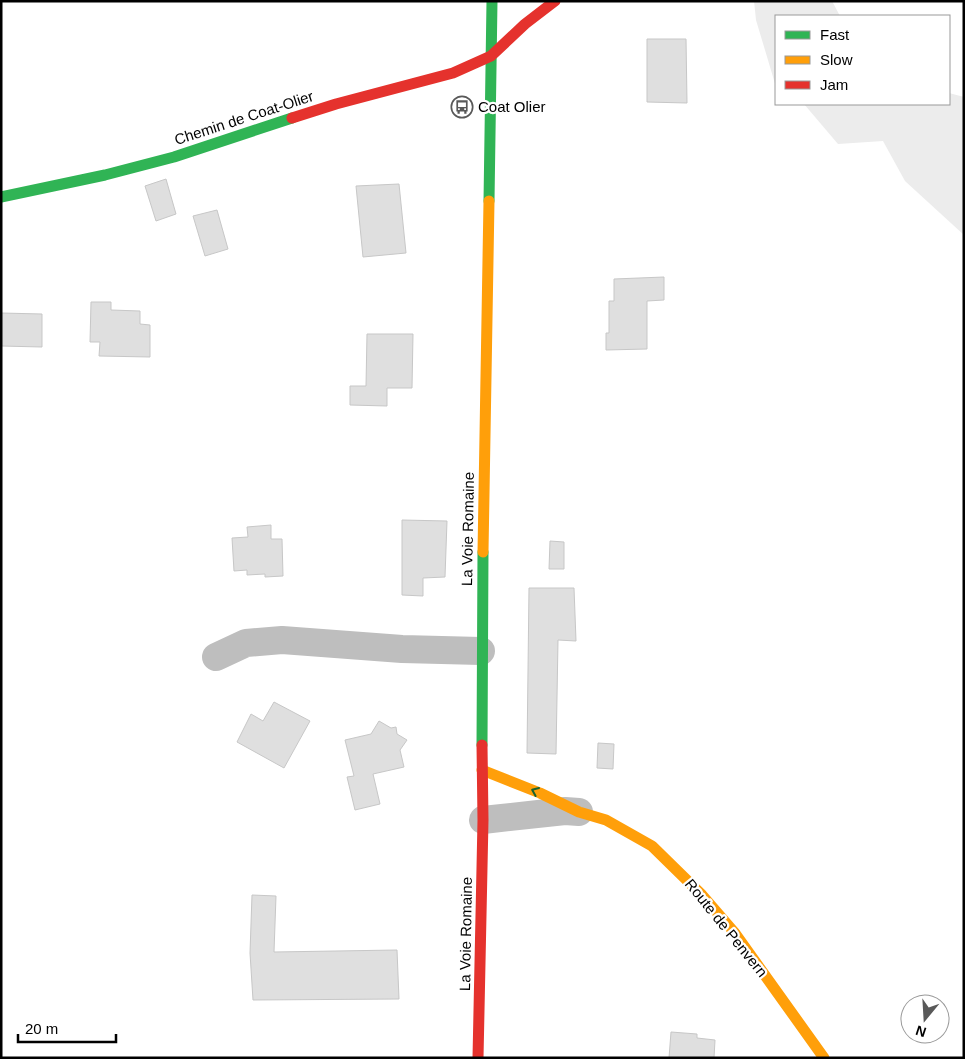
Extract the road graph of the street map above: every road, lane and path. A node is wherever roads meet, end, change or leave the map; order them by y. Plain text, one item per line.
1 (492, 1) edge
2 (555, 1) edge
3 (491, 56) junction
4 (1, 197) edge
5 (481, 651) junction
6 (216, 657) dead end
7 (482, 770) junction
8 (579, 812) junction
9 (483, 820) junction
10 (478, 1058) edge
11 (824, 1058) edge

1 - 3 street, La Voie Romaine
2 - 3 street, Chemin de Coat-Olier
3 - 4 street, Chemin de Coat-Olier
3 - 5 street, La Voie Romaine
5 - 6 street
5 - 7 street, La Voie Romaine
8 -> 7 street, Route de Penvern
7 - 9 street, La Voie Romaine
8 - 9 street, Route de Penvern
8 - 11 street, Route de Penvern
9 - 10 street, La Voie Romaine

